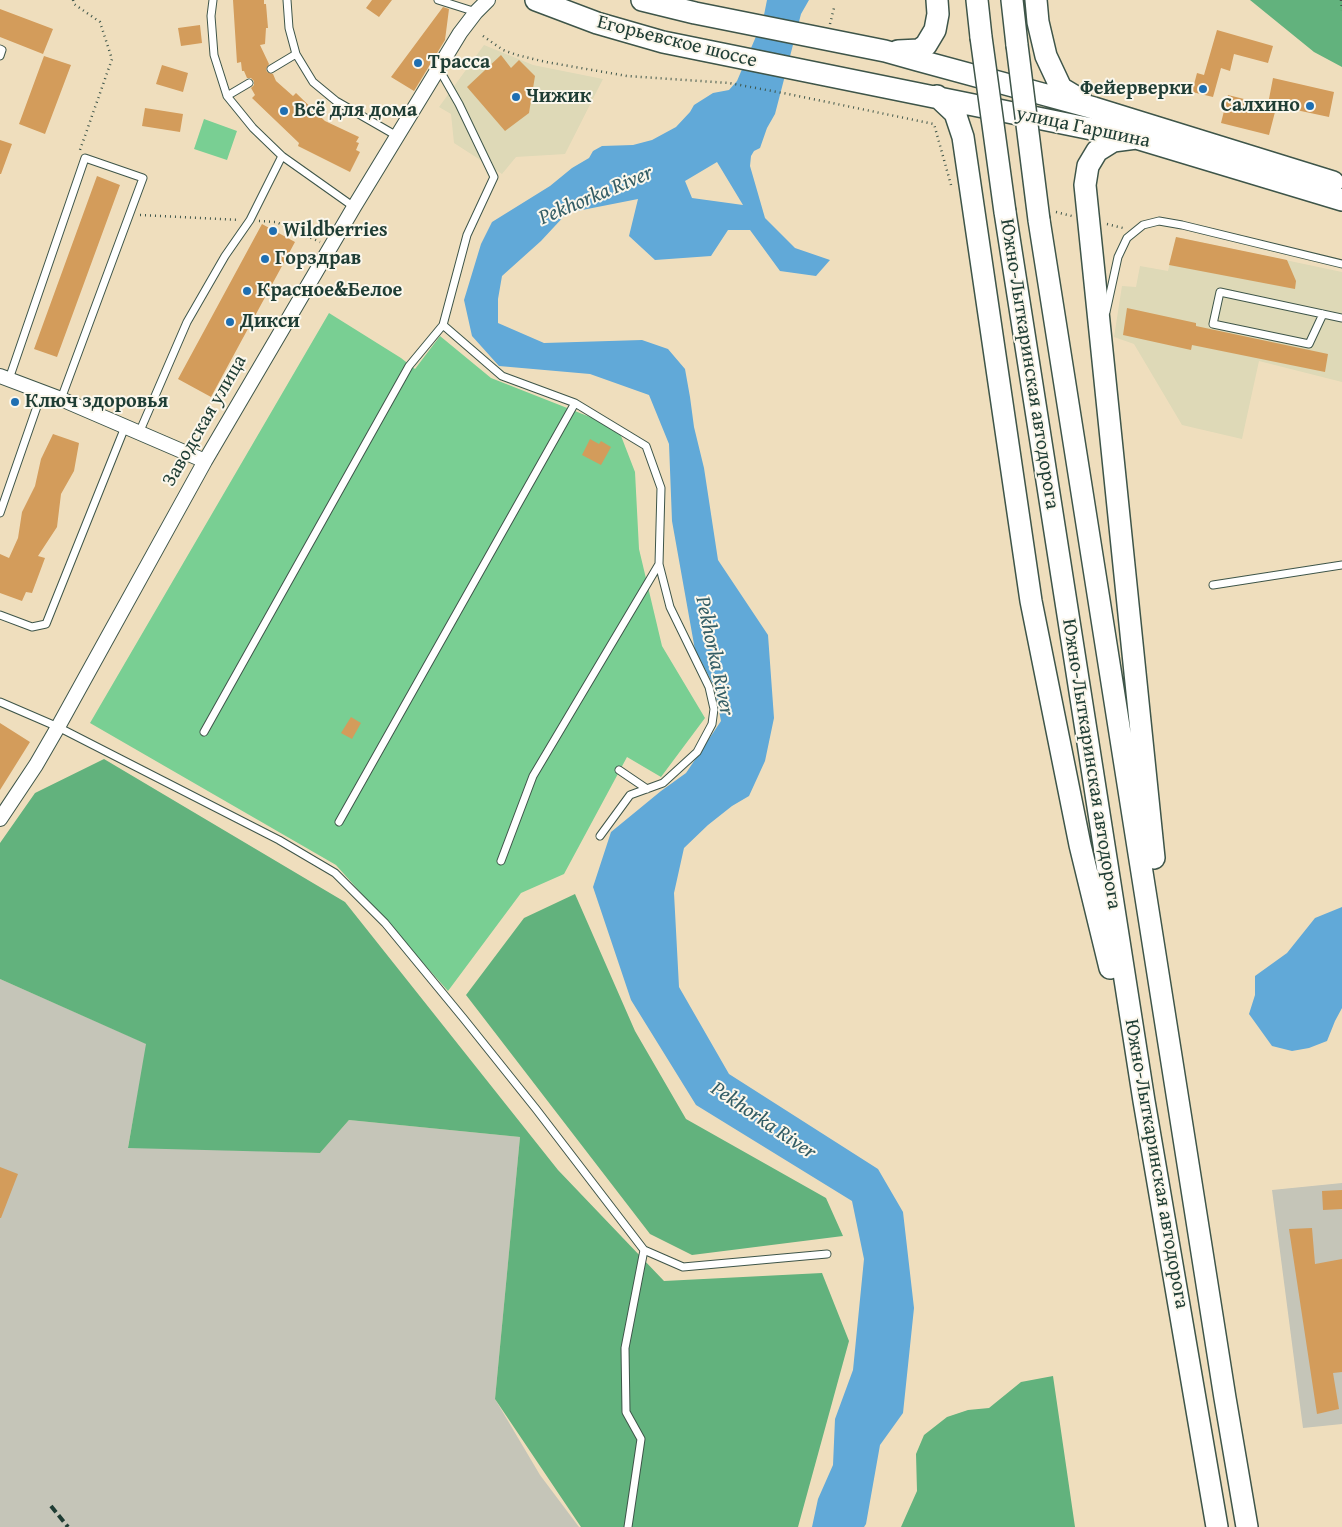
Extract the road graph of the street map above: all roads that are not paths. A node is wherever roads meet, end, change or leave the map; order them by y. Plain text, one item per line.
1 (213, 0) edge
2 (288, 0) edge
3 (438, 0) edge
4 (488, 0) edge
5 (536, 0) edge
6 (642, 0) edge
7 (937, 0) edge
8 (977, 0) edge
9 (1012, 0) edge
10 (1036, 0) edge
11 (476, 12) junction
12 (827, 40) joint
13 (0, 49) edge
14 (885, 51) junction
15 (296, 54) junction
16 (0, 56) edge
17 (439, 68) junction
18 (271, 69) dead end
19 (820, 74) joint
20 (249, 83) dead end
21 (227, 96) junction
22 (936, 96) junction
23 (1094, 108) junction
24 (397, 136) junction
25 (1136, 138) junction
26 (282, 156) junction
27 (1342, 184) edge
28 (1342, 200) edge
29 (354, 207) junction
30 (1342, 264) edge
31 (1323, 314) junction
32 (1342, 318) edge
33 (1104, 319) dead end
34 (443, 325) junction
35 (4, 377) edge
36 (42, 392) junction
37 (61, 398) junction
38 (575, 404) junction
39 (125, 427) junction
40 (139, 433) junction
41 (204, 461) junction
42 (0, 513) edge
43 (659, 564) junction
44 (1342, 565) edge
45 (1213, 585) dead end
46 (0, 615) edge
47 (0, 702) edge
48 (58, 727) junction
49 (204, 732) dead end
50 (619, 770) dead end
51 (648, 789) junction
52 (0, 819) edge
53 (339, 822) dead end
54 (600, 836) dead end
55 (501, 861) dead end
56 (1178, 1095) junction
57 (1144, 1101) junction
58 (644, 1250) junction
59 (827, 1254) dead end
60 (628, 1527) edge
61 (1217, 1527) edge
62 (1247, 1527) edge

1 - 21 lane
2 - 15 lane
3 - 11 lane
4 - 11 street, Заводская улица
5 - 19 main road, Егорьевское шоссе
6 - 12 main road, Егорьевское шоссе
7 - 14 main road
8 - 57 main road, Южно-Лыткаринская автодорога, bridge
9 - 56 main road, Южно-Лыткаринская автодорога, bridge
10 - 23 main road
11 - 17 street, Заводская улица
12 - 14 main road, улица Гаршина
13 - 16 lane
14 - 23 main road, улица Гаршина
15 - 18 lane
15 - 24 lane
17 - 24 street, Заводская улица
17 - 34 lane
19 - 22 main road, улица Гаршина
20 - 21 lane
21 - 26 lane
22 - 25 main road, улица Гаршина
22 - 57 main road
23 - 27 main road, улица Гаршина
24 - 29 street, Заводская улица
25 - 28 main road, улица Гаршина
25 - 56 main road
26 - 29 lane
26 - 40 lane
29 - 41 street, Заводская улица
30 - 33 lane
31 - 31 lane
31 - 32 lane
34 - 38 lane
34 - 49 lane
35 - 36 street
35 - 37 lane
36 - 37 street
36 - 42 lane
37 - 39 street
38 - 43 lane
38 - 53 lane
39 - 40 street
39 - 46 lane
40 - 41 street
41 - 48 street, Заводская улица
43 - 51 lane
43 - 55 lane
44 - 45 lane
47 - 48 lane
48 - 52 street, Заводская улица
48 - 58 lane
50 - 51 lane
51 - 54 lane
56 - 62 main road, Южно-Лыткаринская автодорога
57 - 61 main road, Южно-Лыткаринская автодорога
58 - 59 lane
58 - 60 lane

